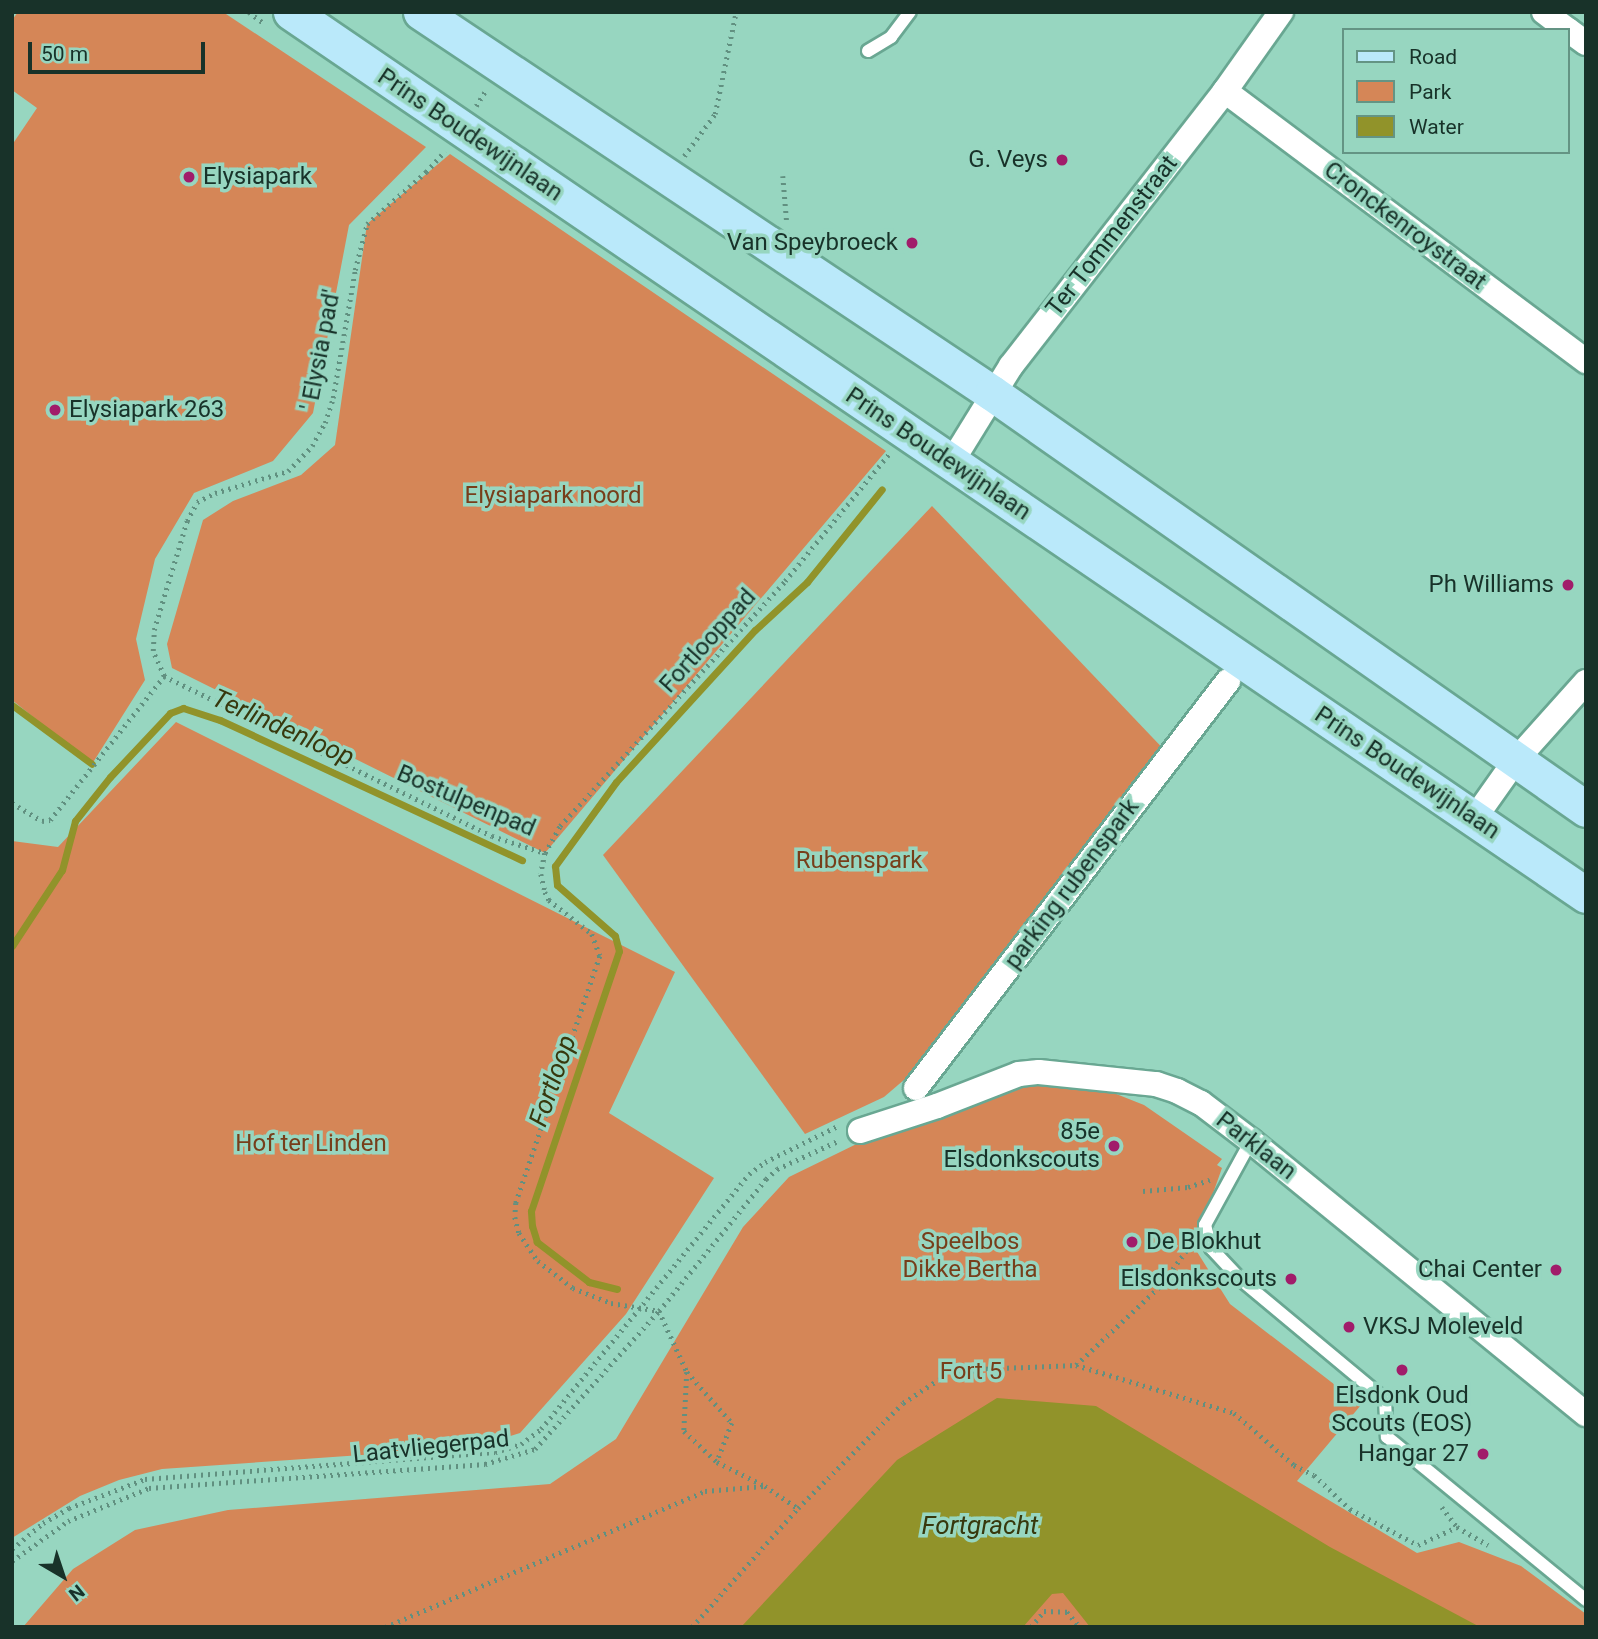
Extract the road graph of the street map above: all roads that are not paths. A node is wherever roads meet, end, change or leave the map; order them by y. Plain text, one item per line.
1 (291, 12) edge
2 (421, 12) edge
3 (910, 12) edge
4 (1281, 12) edge
5 (1544, 12) edge
6 (1565, 28) edge
7 (1570, 31) edge
8 (1586, 43) edge
9 (868, 51) dead end
10 (1225, 91) junction
11 (1586, 361) edge
12 (992, 393) junction
13 (951, 463) junction
14 (1228, 681) dead end
15 (1586, 682) edge
16 (1515, 761) junction
17 (1586, 809) edge
18 (1475, 819) junction
19 (1586, 895) edge
20 (916, 1088) dead end
21 (853, 1126) road end
22 (1251, 1141) junction
23 (1586, 1414) edge
24 (1586, 1600) edge

1 - 13 main road, Prins Boudewijnlaan
2 - 12 main road
3 - 9 lane
4 - 10 street, Ter Tommenstraat
5 - 6 street
7 - 8 street
10 - 11 street, Cronckenroystraat
10 - 12 street, Ter Tommenstraat
12 - 13 street, Ter Tommenstraat
12 - 16 main road
13 - 18 main road, Prins Boudewijnlaan
14 - 20 street, parking rubenspark
15 - 16 street
16 - 17 main road
16 - 18 street
18 - 19 main road, Prins Boudewijnlaan
21 - 22 street, Parklaan
22 - 23 street, Parklaan
22 - 24 lane

